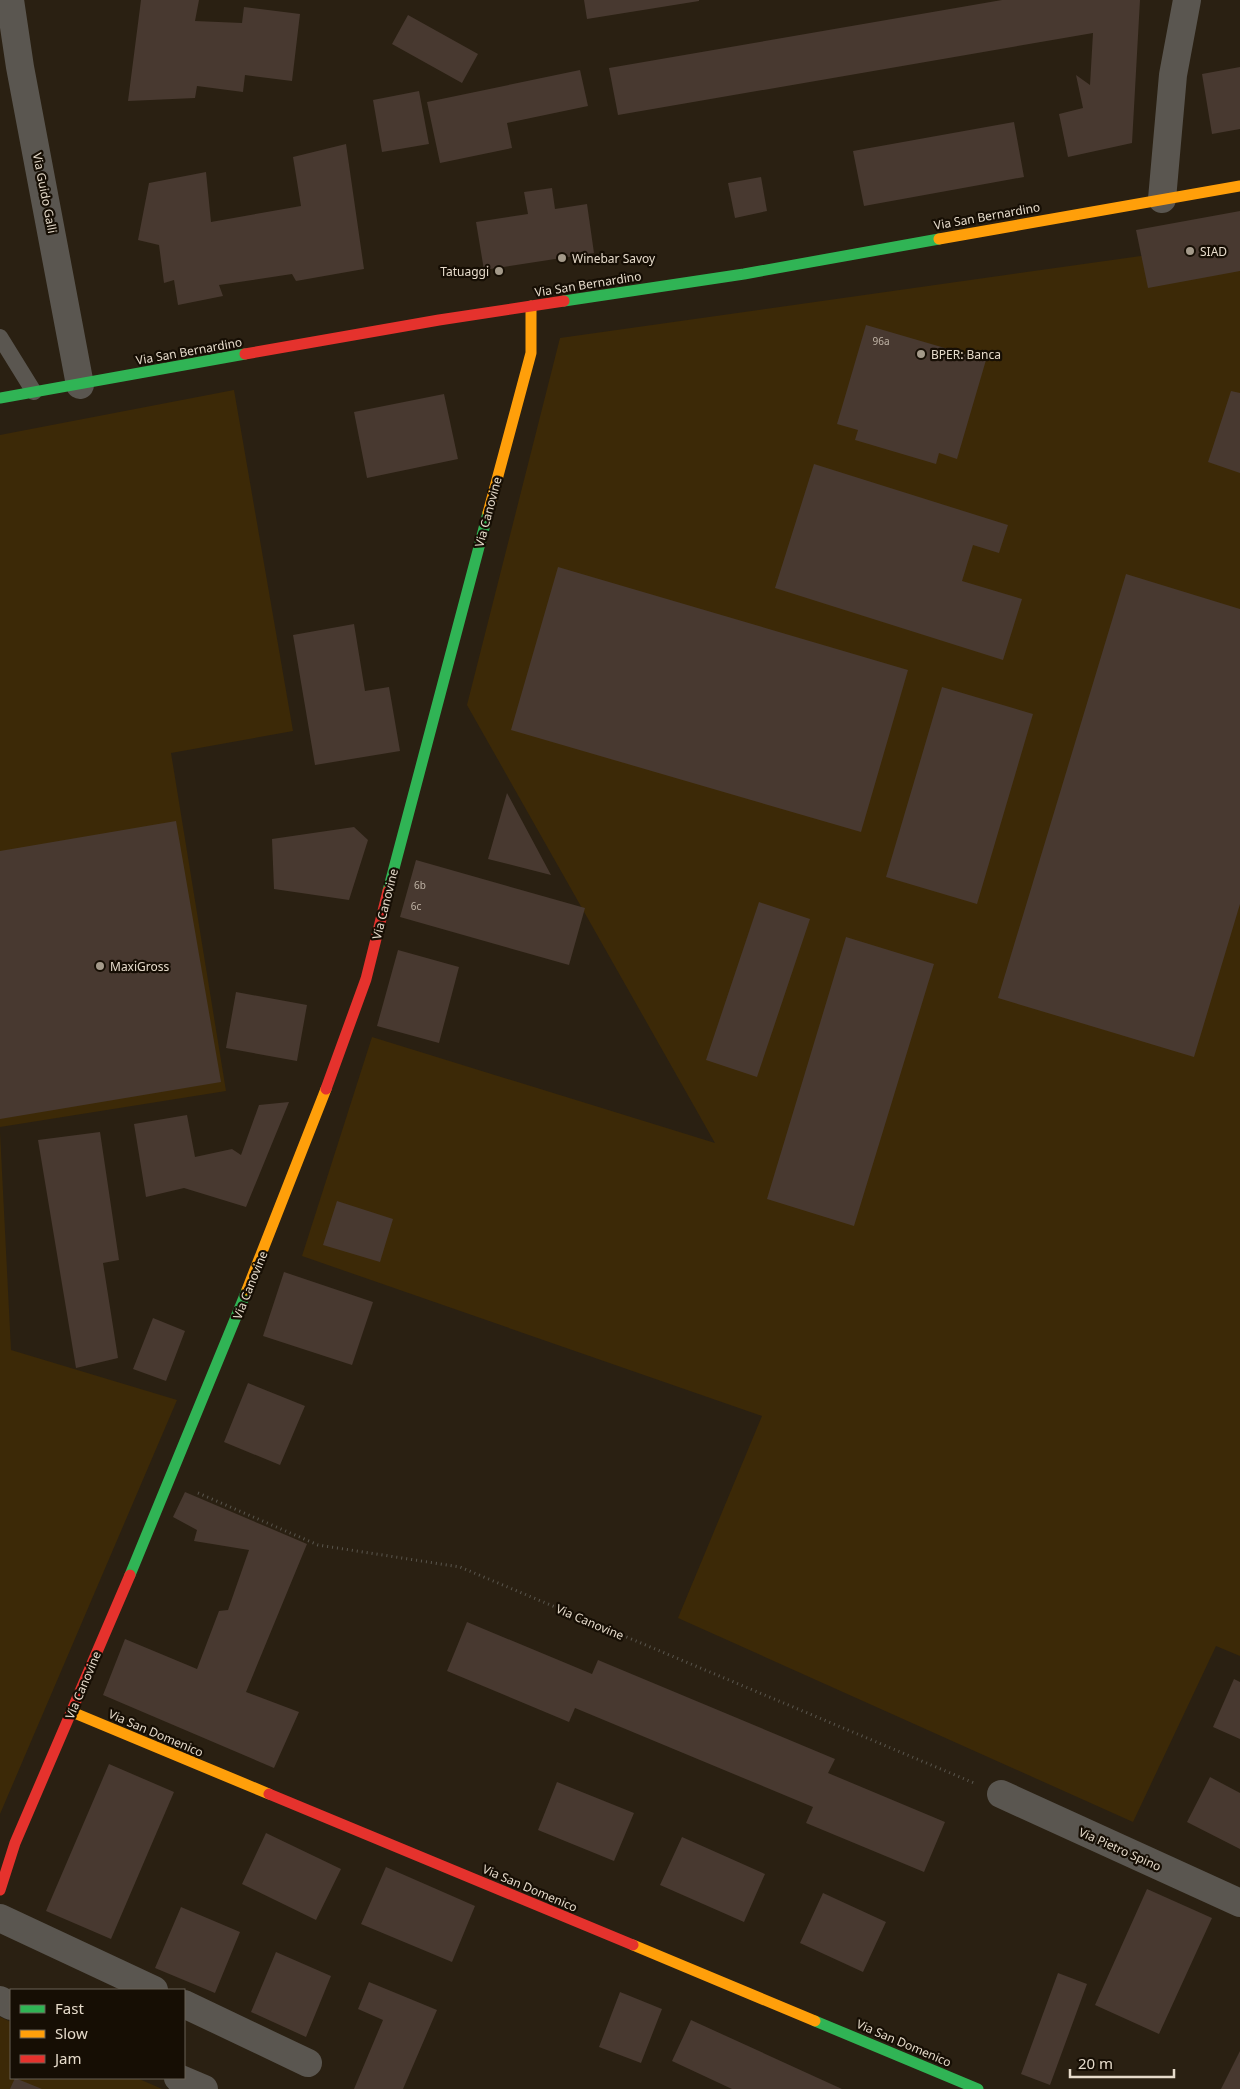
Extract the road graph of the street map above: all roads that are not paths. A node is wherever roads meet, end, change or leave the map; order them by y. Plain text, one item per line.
1 (10, 0) edge
2 (1187, 0) edge
3 (1240, 186) edge
4 (1162, 199) junction
5 (531, 306) junction
6 (0, 336) edge
7 (80, 386) junction
8 (34, 392) junction
9 (0, 398) edge
10 (72, 1712) junction
11 (1001, 1794) road end
12 (0, 1890) edge
13 (1240, 1904) edge
14 (0, 1918) edge
15 (152, 1989) edge
16 (185, 2004) edge
17 (308, 2063) dead end
18 (180, 2079) edge
19 (204, 2089) edge
20 (978, 2089) edge

1 - 7 street, Via Guido Galli
2 - 4 street
3 - 4 street, Via San Bernardino
4 - 5 street, Via San Bernardino
5 - 7 street, Via San Bernardino
5 - 10 street, Via Canovine
6 - 8 lane
7 - 8 street, Via San Bernardino
8 - 9 street, Via San Bernardino
10 - 12 street, Via Canovine
10 - 20 street, Via San Domenico
11 - 13 street, Via Pietro Spino
14 - 15 street
16 - 17 street
18 - 19 street

